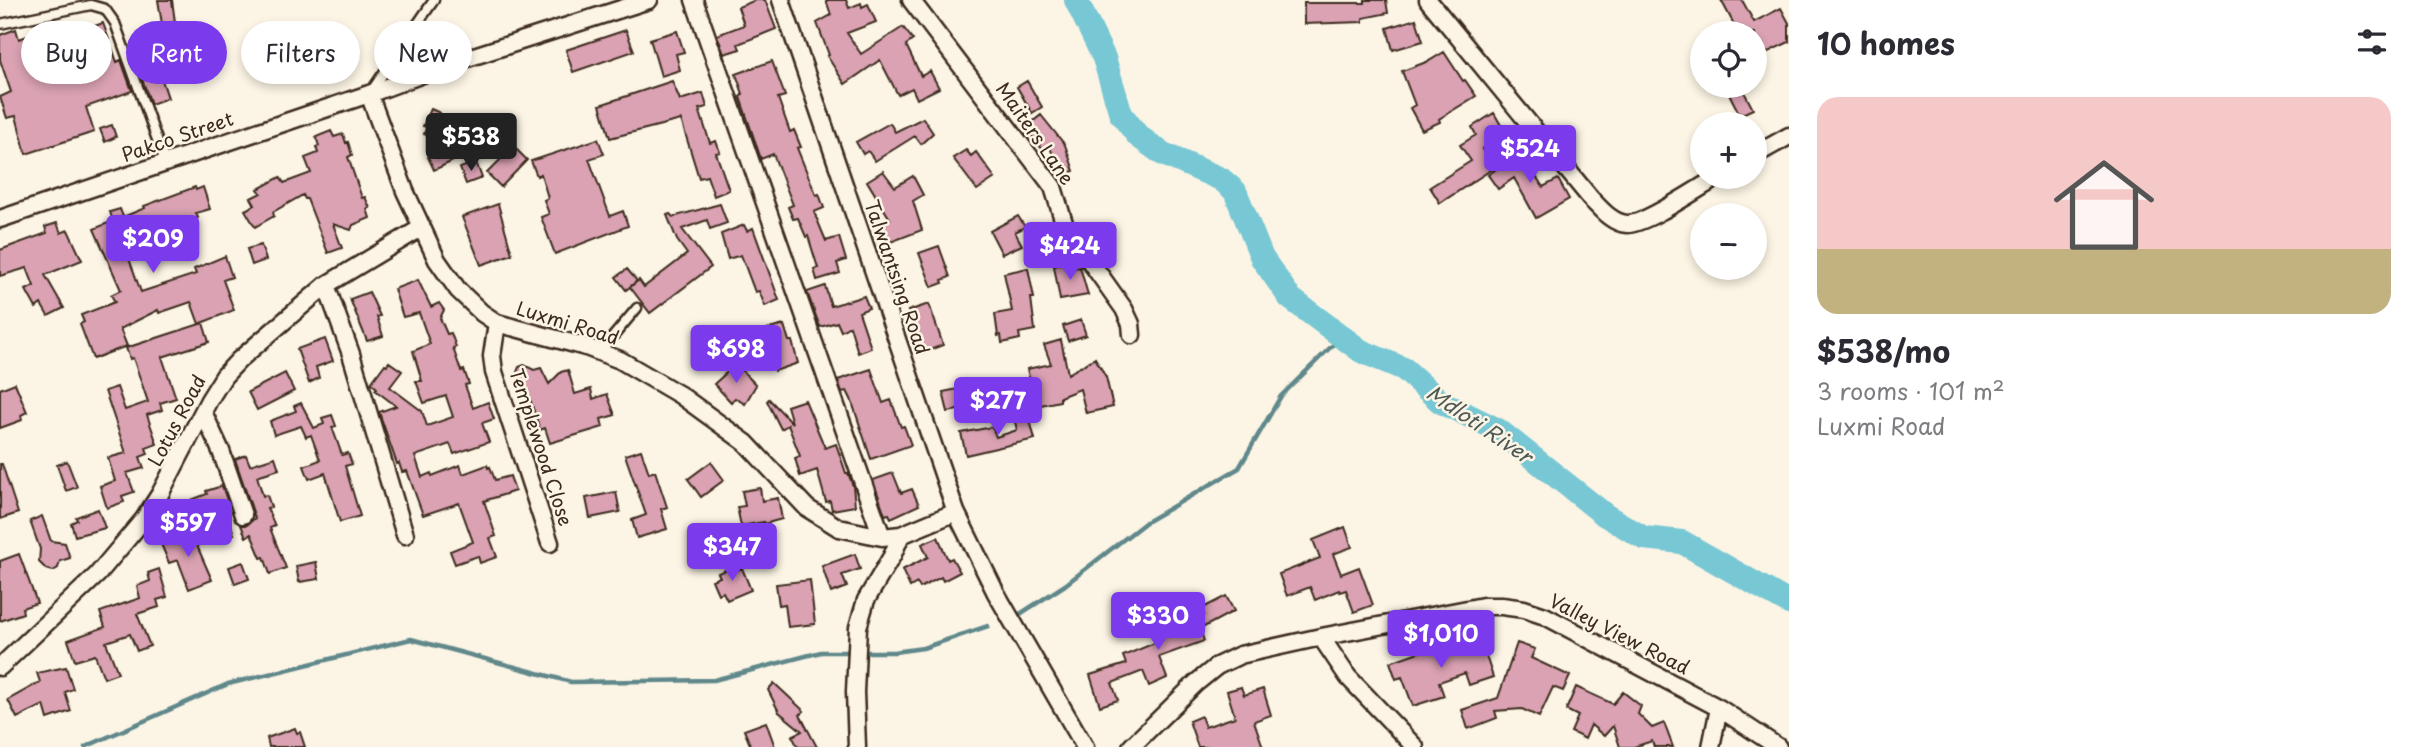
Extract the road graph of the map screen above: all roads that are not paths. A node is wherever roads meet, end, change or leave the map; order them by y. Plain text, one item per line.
1 (434, 0) edge
2 (649, 0) edge
3 (694, 0) edge
4 (781, 0) edge
5 (911, 0) edge
6 (1428, 0) edge
7 (0, 24) edge
8 (369, 94) junction
9 (1789, 136) edge
10 (1767, 148) edge
11 (165, 162) junction
12 (1697, 189) edge
13 (0, 219) edge
14 (421, 228) junction
15 (326, 285) junction
16 (638, 308) dead end
17 (496, 323) junction
18 (1132, 335) dead end
19 (600, 352) junction
20 (203, 412) junction
21 (956, 512) junction
22 (243, 515) dead end
23 (405, 535) dead end
24 (901, 535) junction
25 (882, 537) junction
26 (550, 543) dead end
27 (1321, 637) junction
28 (0, 667) edge
29 (1719, 708) junction
30 (856, 747) edge
31 (1085, 747) edge
32 (1131, 747) edge
33 (1415, 747) edge
34 (1711, 747) edge
35 (1778, 747) edge

1 - 8 lane
2 - 8 street, Pakco Street
3 - 25 street
4 - 21 street, Talwantsing Road
5 - 18 street, Maiters Lane
6 - 12 street
7 - 11 lane
8 - 11 street, Pakco Street
8 - 14 street, Luxmi Road
9 - 10 street
11 - 13 street, Pakco Street
14 - 15 street, Lotus Road
14 - 17 street, Luxmi Road
15 - 20 street, Lotus Road
15 - 23 street
16 - 19 lane
17 - 19 street, Luxmi Road
17 - 26 street, Templewood Close
19 - 25 street, Luxmi Road
20 - 22 street
20 - 28 street, Lotus Road
21 - 24 street, Luxmi Road
21 - 31 street, Talwantsing Road
24 - 25 street, Luxmi Road
24 - 30 street
27 - 29 street, Valley View Road
27 - 32 street, Valley View Road
27 - 33 street
29 - 34 street
29 - 35 street, Valley View Road

